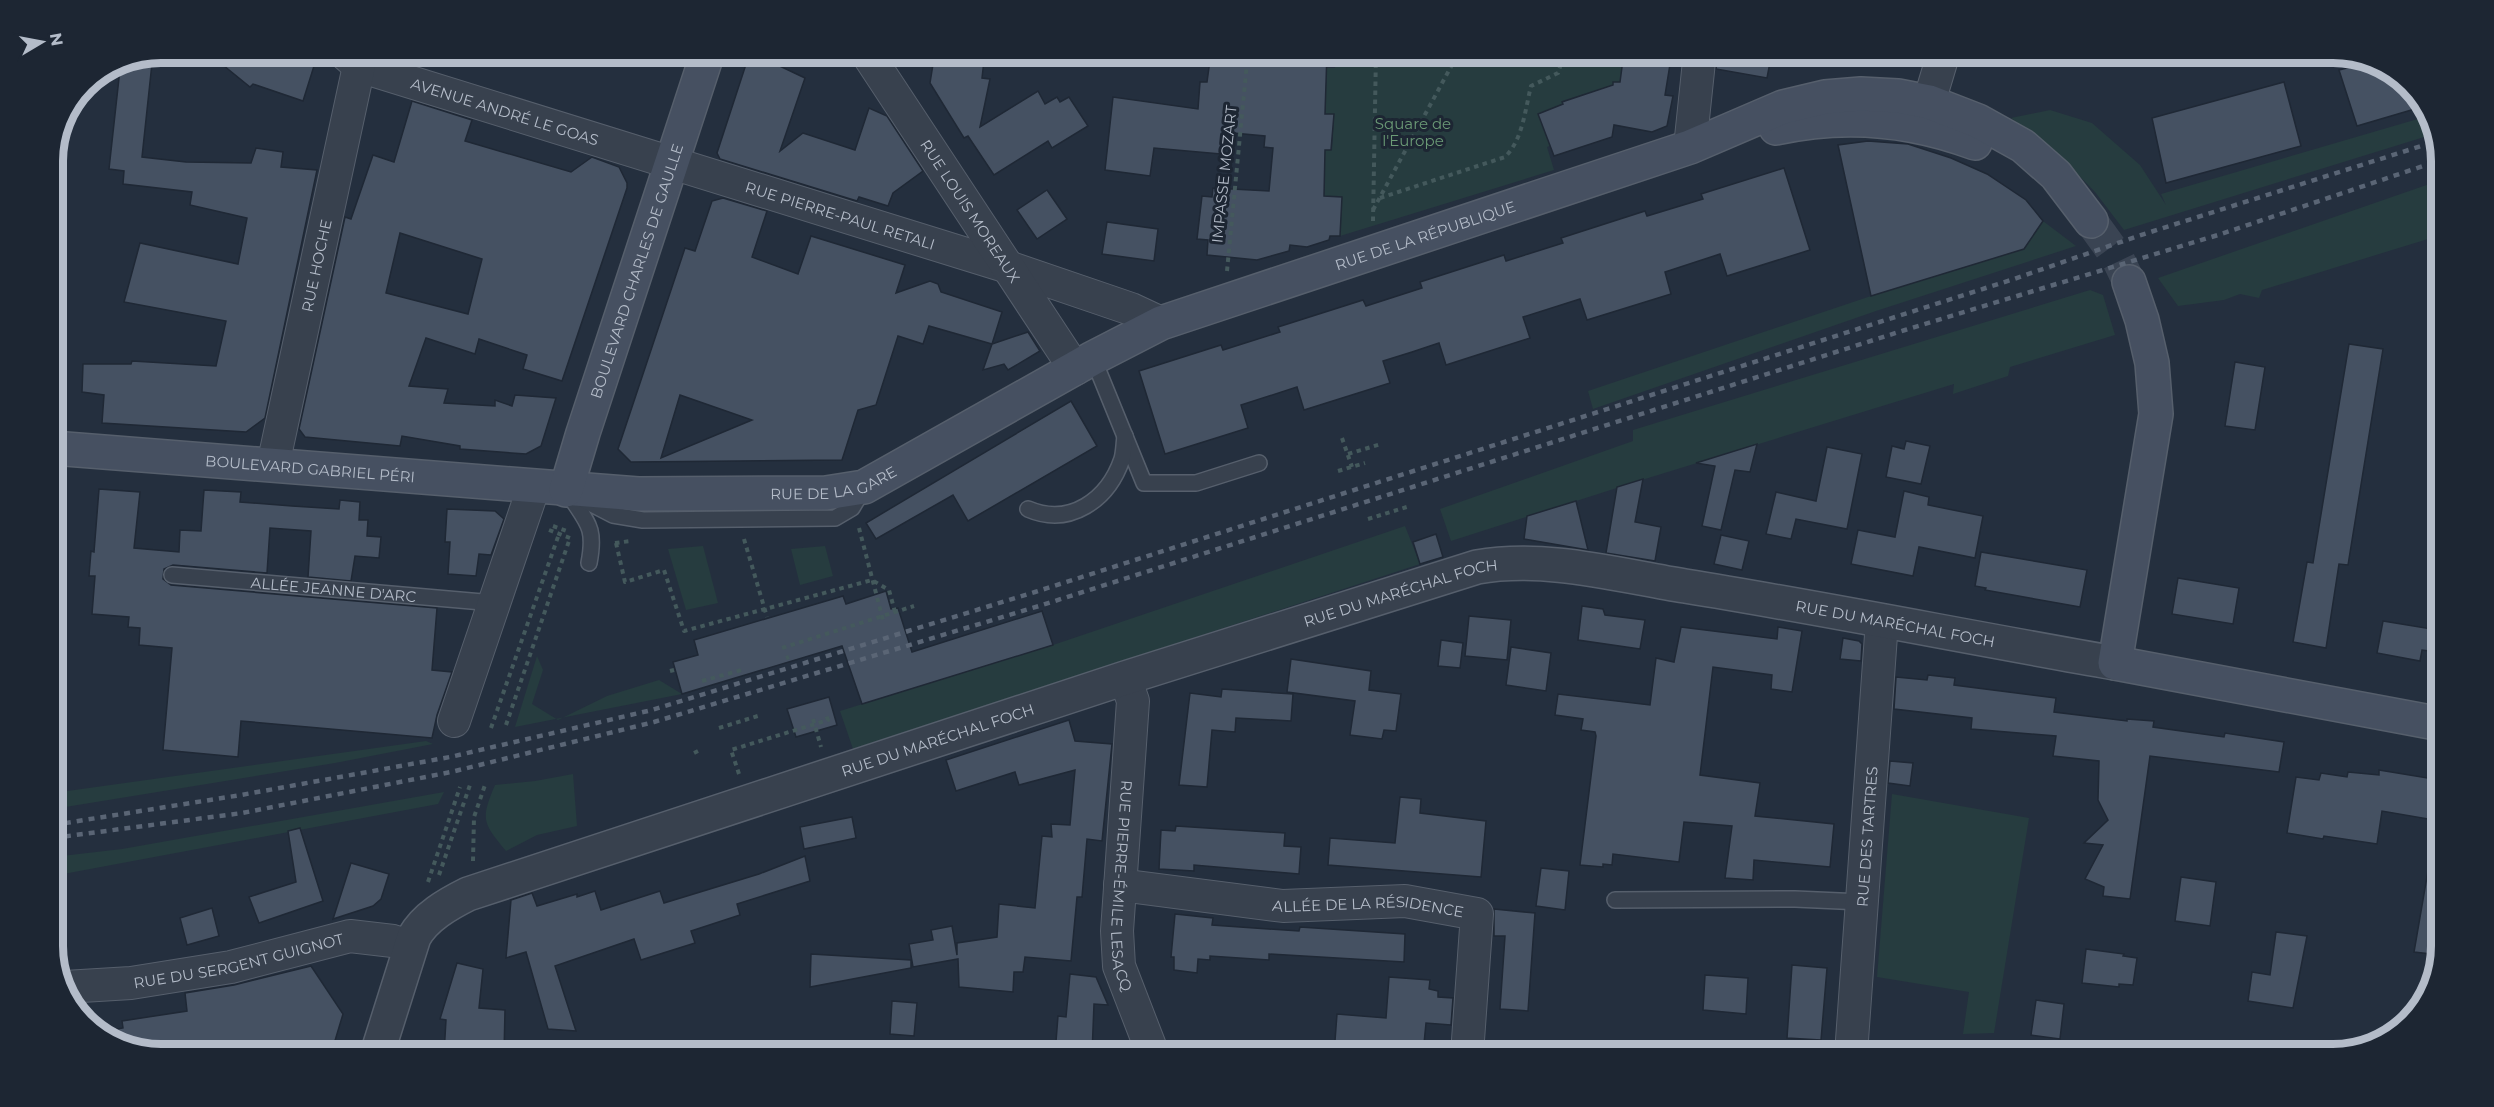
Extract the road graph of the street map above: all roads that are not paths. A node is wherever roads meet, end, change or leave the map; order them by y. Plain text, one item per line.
1 (350, 63) edge
2 (363, 63) edge
3 (704, 63) edge
4 (873, 63) edge
5 (1699, 63) edge
6 (1941, 63) edge
7 (1929, 102) junction
8 (1795, 124) junction
9 (1690, 147) junction
10 (672, 164) junction
11 (1008, 267) junction
12 (2129, 282) tunnel mouth
13 (1161, 323) junction
14 (1084, 364) junction
15 (1125, 433) junction
16 (63, 449) edge
17 (1259, 463) dead end
18 (273, 465) junction
19 (534, 486) junction
20 (566, 490) junction
21 (1028, 509) dead end
22 (589, 563) dead end
23 (172, 575) dead end
24 (494, 603) junction
25 (1882, 621) junction
26 (2115, 663) junction
27 (1125, 678) junction
28 (454, 721) dead end
29 (2431, 722) edge
30 (1120, 885) junction
31 (1615, 900) dead end
32 (1862, 902) junction
33 (410, 946) junction
34 (72, 987) edge
35 (380, 1044) edge
36 (1149, 1044) edge
37 (1468, 1044) edge
38 (1852, 1044) edge

1 - 18 street, RUE HOCHE
2 - 10 street, AVENUE ANDRÉ LE GOAS
3 - 10 main road, BOULEVARD CHARLES DE GAULLE
4 - 11 street, RUE LOUIS MOREAUX
5 - 9 street
6 - 7 street
7 - 8 street, RUE DE LA RÉPUBLIQUE
7 - 8 main road, RUE DE LA RÉPUBLIQUE
7 - 9 main road, RUE DE LA RÉPUBLIQUE
8 - 9 main road, RUE DE LA RÉPUBLIQUE
9 - 13 main road, RUE DE LA RÉPUBLIQUE
10 - 11 street, RUE PIERRE-PAUL RETALI
10 - 20 main road, BOULEVARD CHARLES DE GAULLE
11 - 13 street
11 - 14 street, RUE LOUIS MOREAUX
12 - 26 main road
13 - 14 main road, RUE DE LA RÉPUBLIQUE
14 - 15 lane
14 - 20 main road, RUE DE LA GARE
15 - 17 lane
15 - 21 lane
16 - 18 main road, BOULEVARD GABRIEL PÉRI
18 - 19 main road, BOULEVARD GABRIEL PÉRI
19 - 20 main road, BOULEVARD GABRIEL PÉRI
19 - 24 street
20 - 22 lane
23 - 24 lane, ALLÉE JEANNE D'ARC
24 - 28 street
25 - 26 street, RUE DU MARÉCHAL FOCH
25 - 27 street, RUE DU MARÉCHAL FOCH
25 - 32 street, RUE DES TARTRES
26 - 29 main road, RUE DU MARÉCHAL FOCH
27 - 30 street, RUE PIERRE-ÉMILE LESACQ
27 - 33 street, RUE DU MARÉCHAL FOCH
30 - 36 street, RUE PIERRE-ÉMILE LESACQ
30 - 37 street, ALLÉE DE LA RÉSIDENCE
31 - 32 lane
32 - 38 street, RUE DES TARTRES
33 - 34 street, RUE DU SERGENT GUIGNOT
33 - 35 street, RUE DU MARÉCHAL FOCH

